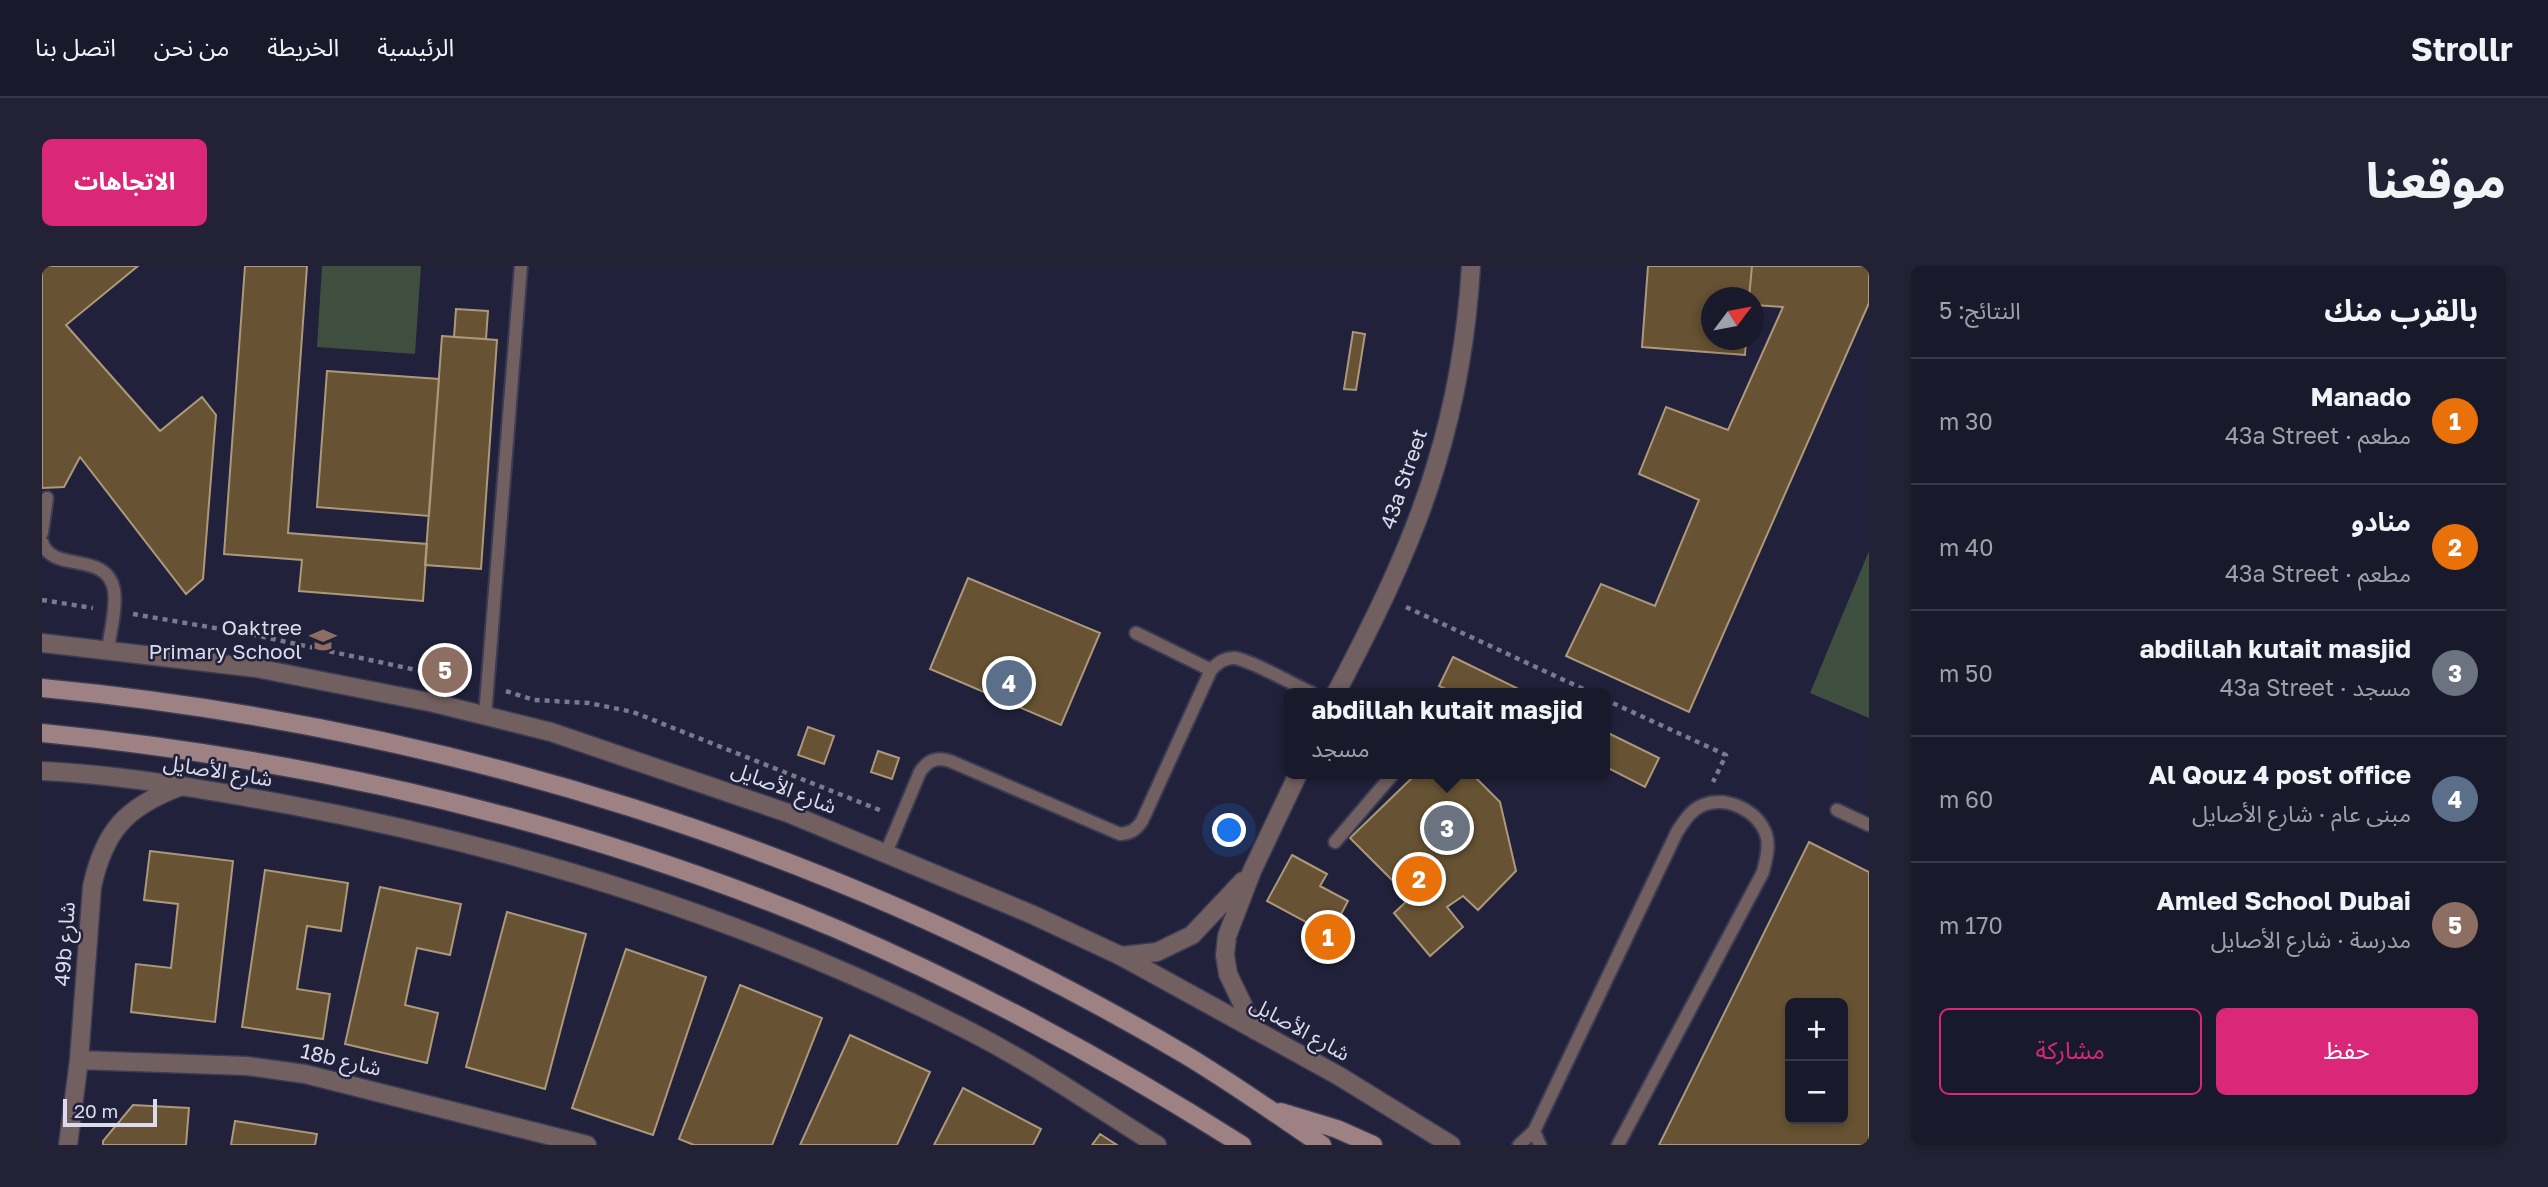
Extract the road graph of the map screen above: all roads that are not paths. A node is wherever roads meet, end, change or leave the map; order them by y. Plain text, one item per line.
1 (521, 266) edge
2 (1471, 266) edge
3 (47, 498) dead end
4 (42, 533) edge
5 (42, 542) edge
6 (1136, 632) dead end
7 (42, 643) edge
8 (108, 650) junction
9 (1211, 670) junction
10 (42, 688) edge
11 (1301, 688) edge
12 (1342, 688) edge
13 (485, 716) junction
14 (42, 733) edge
15 (42, 771) edge
16 (1296, 779) edge
17 (1389, 779) edge
18 (179, 787) junction
19 (1837, 810) dead end
20 (1869, 825) edge
21 (1335, 842) dead end
22 (886, 853) junction
23 (1252, 871) junction
24 (1121, 956) junction
25 (1255, 1030) junction
26 (79, 1060) junction
27 (1267, 1108) junction
28 (1534, 1131) junction
29 (68, 1145) edge
30 (587, 1145) edge
31 (1157, 1145) edge
32 (1242, 1145) edge
33 (1322, 1145) edge
34 (1373, 1145) edge
35 (1451, 1145) edge
36 (1519, 1145) edge
37 (1541, 1145) edge
38 (1618, 1145) edge

1 - 13 lane
2 - 12 street, 43a Street
3 - 4 lane
5 - 8 lane
6 - 9 lane
7 - 8 street, شارع الأصايل
8 - 13 street, شارع الأصايل
9 - 11 lane
9 - 22 lane
10 - 27 main road
13 - 22 street, شارع الأصايل
14 - 32 main road
15 - 18 street, شارع الأصايل
16 - 23 street
17 - 21 lane
18 - 26 street, 49b شارع
18 - 31 street, شارع الأصايل
19 - 20 lane
22 - 24 street, شارع الأصايل
23 - 24 street
23 - 25 street
24 - 25 street, شارع الأصايل
25 - 35 street, شارع الأصايل
26 - 29 street, 49b شارع
26 - 30 street, 18b شارع
27 - 33 main road
27 - 34 main road
28 - 36 lane
28 - 37 lane
28 - 38 lane

